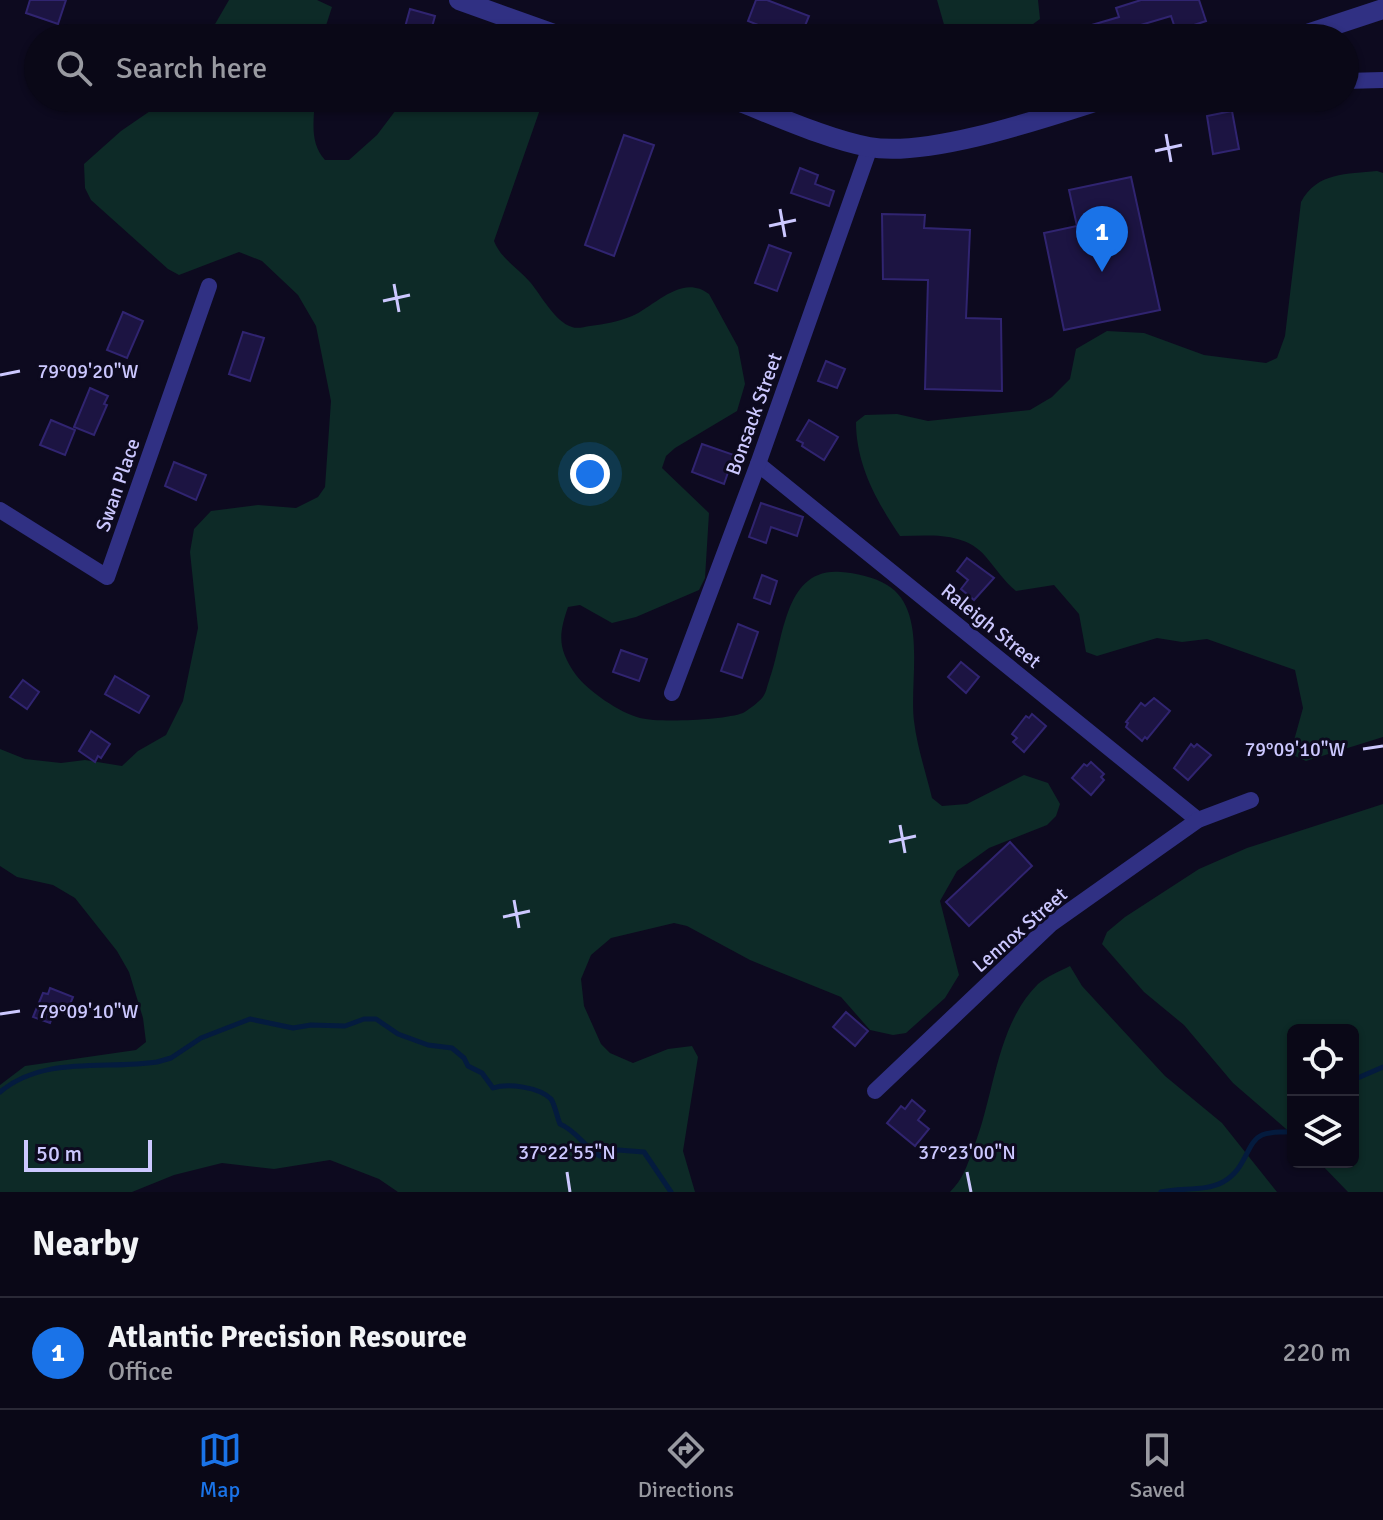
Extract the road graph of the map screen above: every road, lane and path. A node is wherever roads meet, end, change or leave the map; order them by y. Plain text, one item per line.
1 (459, 0) edge
2 (1383, 9) edge
3 (526, 24) edge
4 (1337, 24) edge
5 (1383, 80) edge
6 (1359, 81) edge
7 (770, 112) edge
8 (1056, 112) edge
9 (870, 147) junction
10 (209, 286) dead end
11 (758, 464) junction
12 (0, 510) edge
13 (672, 693) dead end
14 (1251, 800) dead end
15 (1198, 820) junction
16 (875, 1091) dead end

1 - 3 street
2 - 4 street
5 - 6 street
7 - 9 street
8 - 9 street
9 - 11 street, Bonsack Street
10 - 12 street, Swan Place
11 - 13 street, Bonsack Street
11 - 15 street, Raleigh Street
14 - 15 street, Lennox Street
15 - 16 street, Lennox Street

